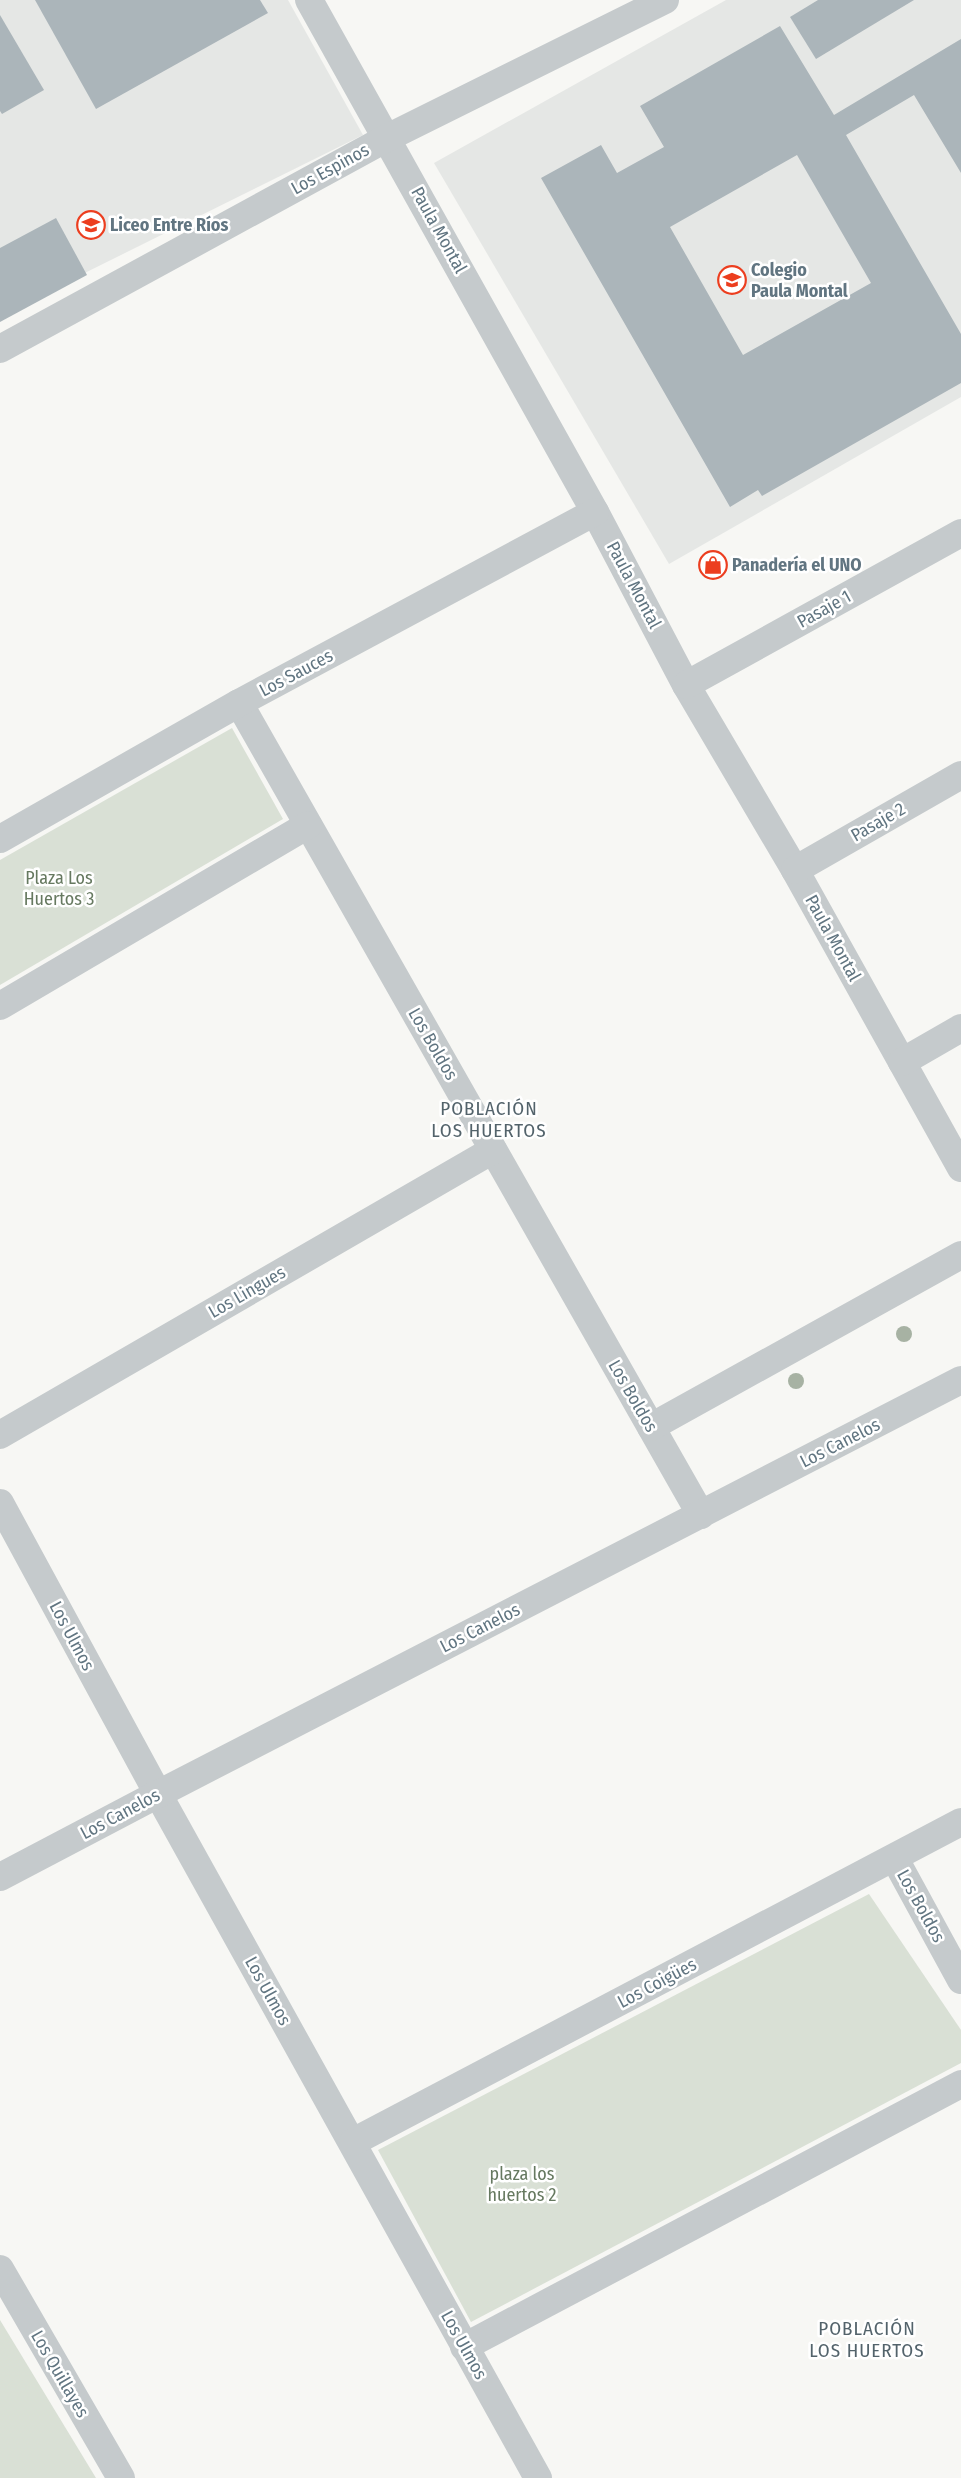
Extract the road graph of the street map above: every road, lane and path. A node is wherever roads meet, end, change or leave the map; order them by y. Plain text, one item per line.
1 (309, 0) edge
2 (665, 0) edge
3 (387, 138) junction
4 (0, 349) edge
5 (595, 512) junction
6 (961, 533) edge
7 (686, 685) junction
8 (239, 704) junction
9 (961, 775) edge
10 (308, 825) junction
11 (0, 839) edge
12 (795, 870) junction
13 (0, 1006) edge
14 (961, 1028) edge
15 (902, 1062) junction
16 (493, 1150) junction
17 (961, 1168) edge
18 (961, 1255) edge
19 (961, 1380) edge
20 (651, 1427) junction
21 (0, 1434) edge
22 (0, 1503) edge
23 (701, 1515) junction
24 (158, 1794) junction
25 (961, 1822) edge
26 (895, 1859) junction
27 (0, 1877) edge
28 (961, 1980) edge
29 (961, 2084) edge
30 (352, 2142) junction
31 (0, 2269) edge
32 (464, 2347) junction
33 (121, 2478) edge
34 (538, 2478) edge

1 - 3 street, Paula Montal
2 - 3 street, Los Espinos
3 - 4 street, Los Espinos
3 - 5 street, Paula Montal
5 - 7 street, Paula Montal
5 - 8 street, Los Sauces
6 - 7 street, Pasaje 1
7 - 12 street, Paula Montal
8 - 10 street, Los Boldos
8 - 11 street, Los Sauces
9 - 12 street, Pasaje 2
10 - 13 street
10 - 16 street, Los Boldos
12 - 15 street, Paula Montal
14 - 15 street
15 - 17 street, Paula Montal
16 - 20 street, Los Boldos
16 - 21 street, Los Lingues
18 - 20 street
19 - 23 street, Los Canelos
20 - 23 street, Los Boldos
22 - 24 street, Los Ulmos
23 - 24 street, Los Canelos
24 - 27 street, Los Canelos
24 - 30 street, Los Ulmos
25 - 26 street, Los Coigües
26 - 28 street, Los Boldos
26 - 30 street, Los Coigües
29 - 32 street
30 - 32 street, Los Ulmos
31 - 33 street, Los Quillayes
32 - 34 street, Los Ulmos

